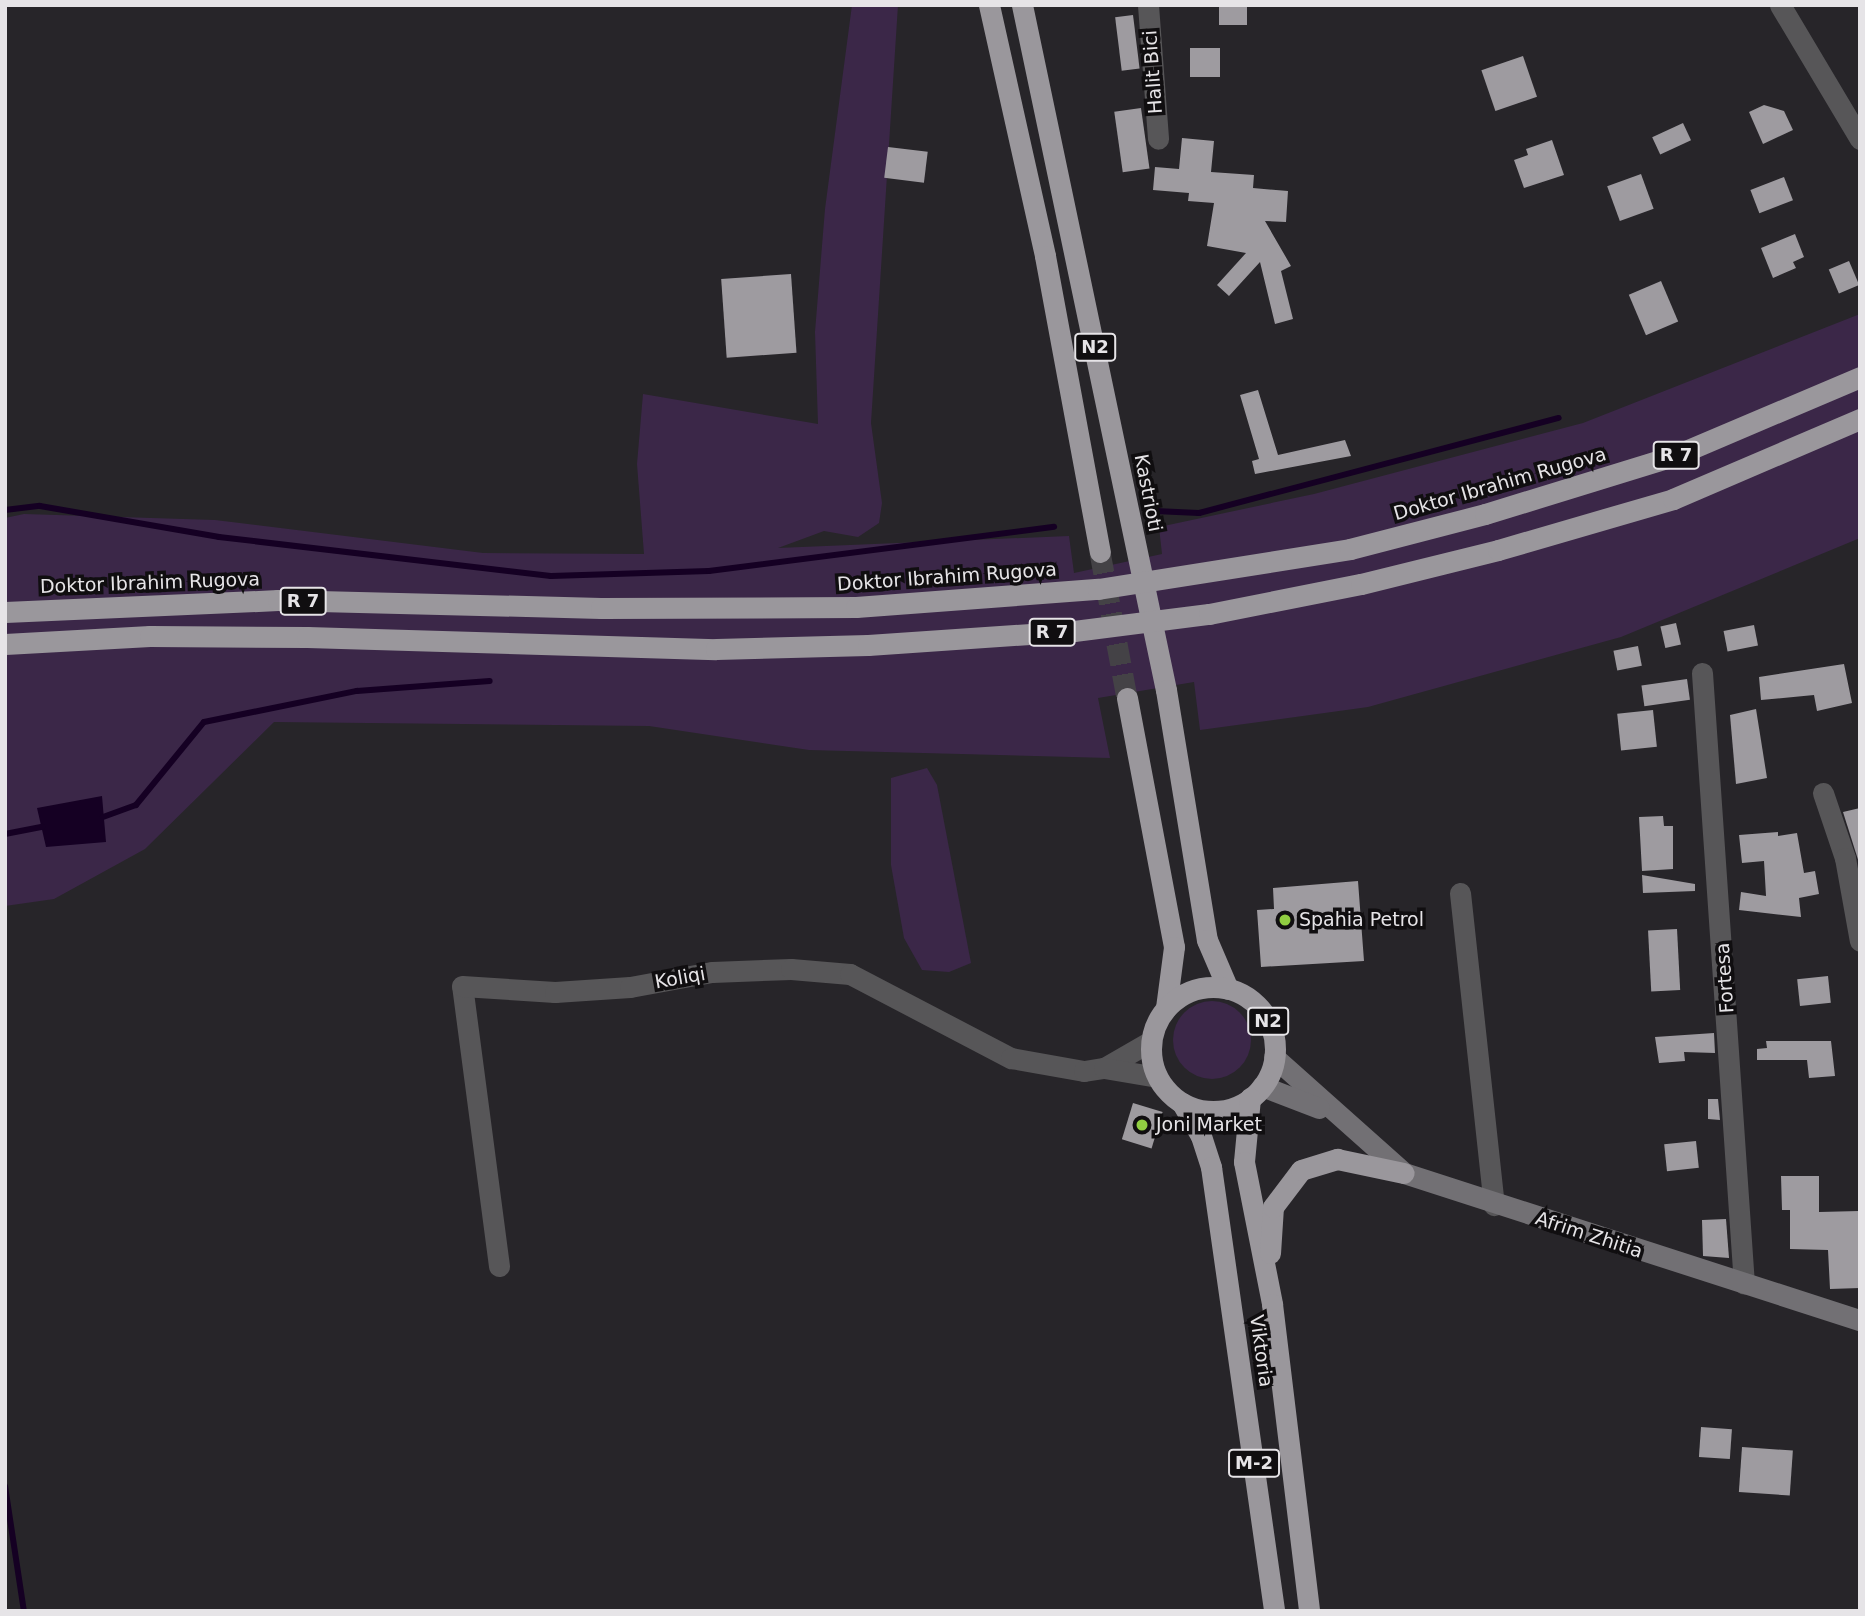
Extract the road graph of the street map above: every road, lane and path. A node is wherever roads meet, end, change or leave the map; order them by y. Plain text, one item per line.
1 (989, 5) edge
2 (1022, 5) edge
3 (1147, 5) edge
4 (1780, 5) edge
5 (1158, 139) dead end
6 (1860, 139) edge
7 (1860, 377) edge
8 (1860, 419) edge
9 (1100, 552) tunnel mouth
10 (5, 612) edge
11 (5, 644) edge
12 (1702, 673) dead end
13 (1127, 698) tunnel mouth
14 (1823, 793) dead end
15 (1460, 893) dead end
16 (1860, 941) edge
17 (1228, 989) junction
18 (1166, 1008) junction
19 (1151, 1041) junction
20 (1274, 1057) junction
21 (1104, 1068) junction
22 (1157, 1077) junction
23 (1256, 1092) junction
24 (1182, 1103) junction
25 (1336, 1116) junction
26 (1404, 1173) junction
27 (1494, 1205) junction
28 (499, 1266) dead end
29 (1744, 1284) junction
30 (1272, 1304) junction
31 (1860, 1320) edge
32 (1275, 1336) joint
33 (1273, 1611) edge
34 (1309, 1611) edge

1 - 9 highway, N2
2 - 17 highway, Kastrioti / N2
3 - 5 street, Halit Bici
4 - 6 street
7 - 10 highway, Doktor Ibrahim Rugova / R 7
8 - 11 highway, R 7
12 - 29 street, Fortesa
13 - 18 highway
14 - 16 street
15 - 27 street
17 - 18 highway, N2
17 - 20 highway, N2
18 - 19 highway
19 - 21 street
19 - 22 highway
20 - 23 highway, N2
20 - 25 street, Afrim Zhitia
21 - 22 street, Koliqi
21 - 28 street, Koliqi
22 - 24 highway
23 - 24 highway
23 - 25 street, Afrim Zhitia
23 - 30 highway, Viktoria / N2
24 - 33 highway, Viktoria / M-2
25 - 26 street, Afrim Zhitia
26 - 27 street, Afrim Zhitia
26 - 30 highway
27 - 29 street, Afrim Zhitia
29 - 31 street, Afrim Zhitia
30 - 32 highway, Viktoria / N2
32 - 34 highway, Viktoria / M-2

